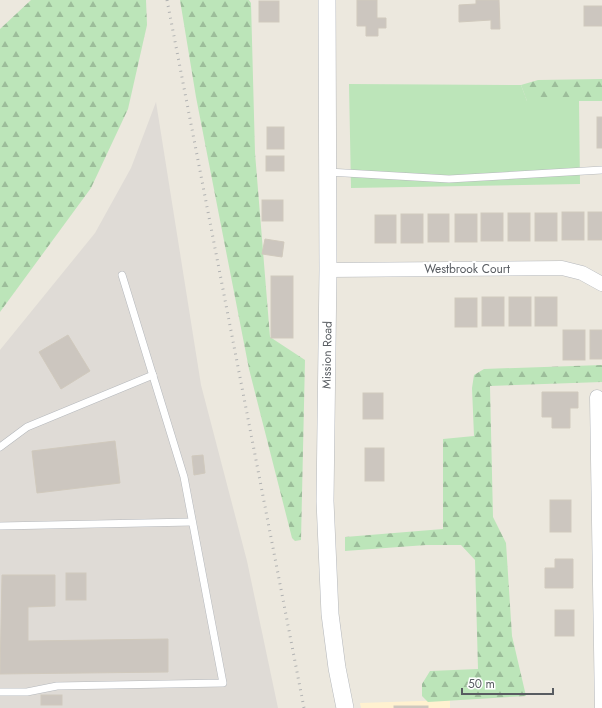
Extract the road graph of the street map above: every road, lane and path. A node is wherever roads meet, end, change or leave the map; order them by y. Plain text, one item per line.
1 (327, 0) edge
2 (602, 170) edge
3 (327, 172) junction
4 (328, 270) junction
5 (122, 275) dead end
6 (602, 284) edge
7 (153, 375) junction
8 (597, 396) dead end
9 (0, 447) edge
10 (192, 522) junction
11 (0, 526) edge
12 (0, 692) edge
13 (346, 708) edge
14 (602, 708) edge

1 - 3 street, Mission Road
2 - 3 lane
3 - 4 street, Mission Road
4 - 6 street, Westbrook Court
4 - 13 street, Mission Road
5 - 7 lane
7 - 9 lane
7 - 10 lane
8 - 14 street
10 - 11 lane
10 - 12 lane

